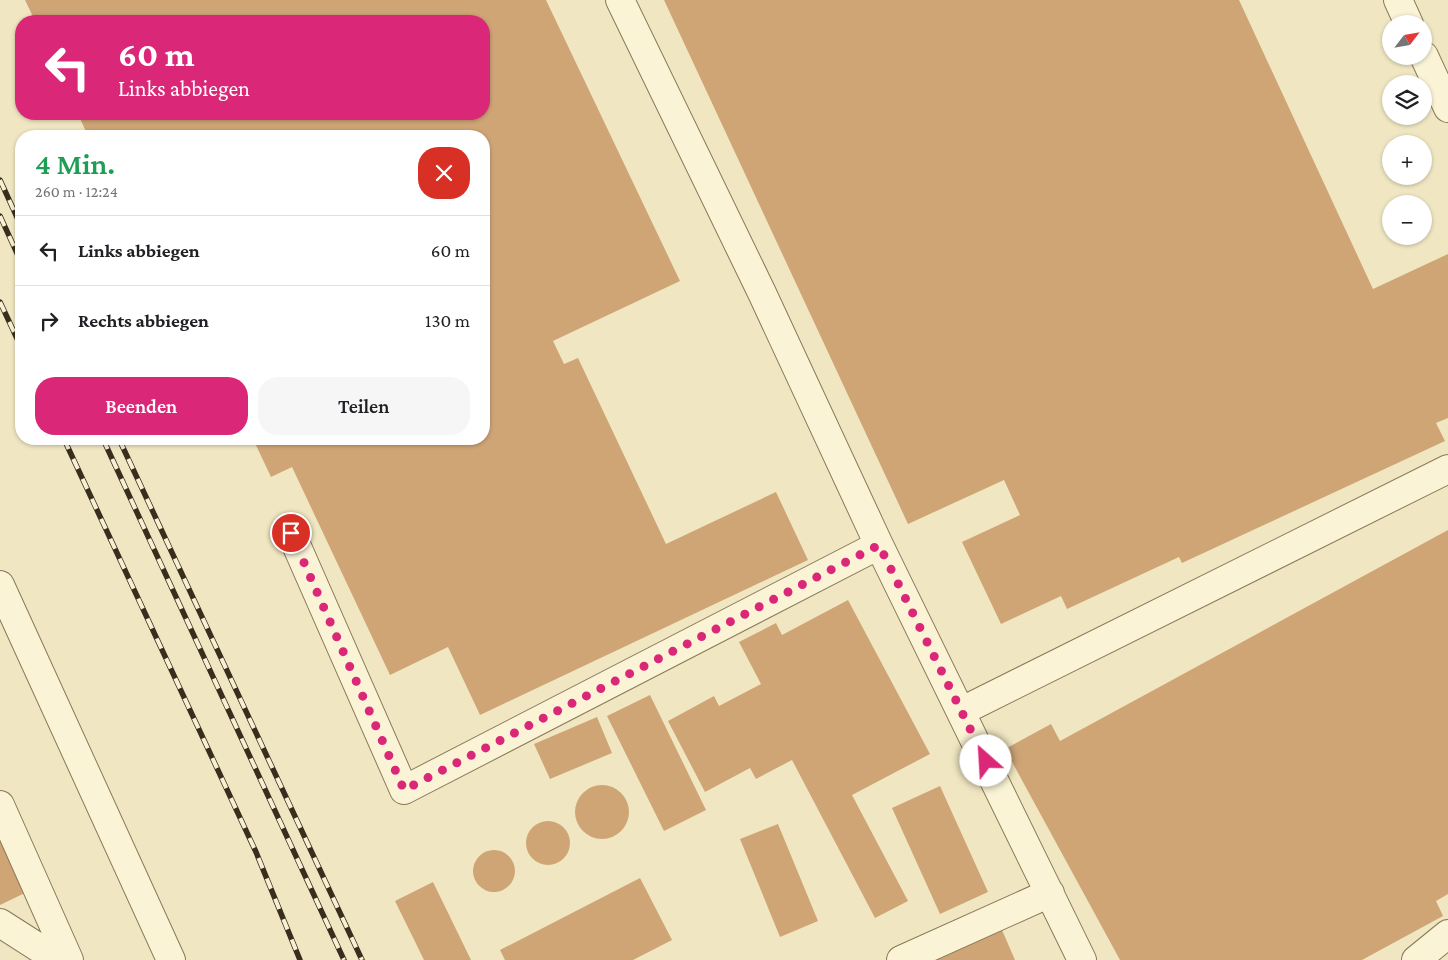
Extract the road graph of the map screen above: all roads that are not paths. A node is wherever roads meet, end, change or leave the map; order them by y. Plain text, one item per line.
1 (620, 0) edge
2 (1398, 0) edge
3 (1405, 15) edge
4 (1428, 65) edge
5 (1448, 108) edge
6 (1448, 469) edge
7 (291, 533) dead end
8 (879, 545) junction
9 (0, 585) edge
10 (962, 711) junction
11 (0, 804) edge
12 (1050, 894) junction
13 (0, 923) edge
14 (1448, 934) edge
15 (58, 960) edge
16 (69, 960) edge
17 (171, 960) edge
18 (901, 960) edge
19 (1082, 960) edge
20 (1416, 960) edge

1 - 8 lane
2 - 3 lane
4 - 5 lane
6 - 10 lane
7 - 8 lane
8 - 10 lane
9 - 17 lane
10 - 12 lane
11 - 16 lane
12 - 18 lane
12 - 19 lane
13 - 15 lane
14 - 20 lane

